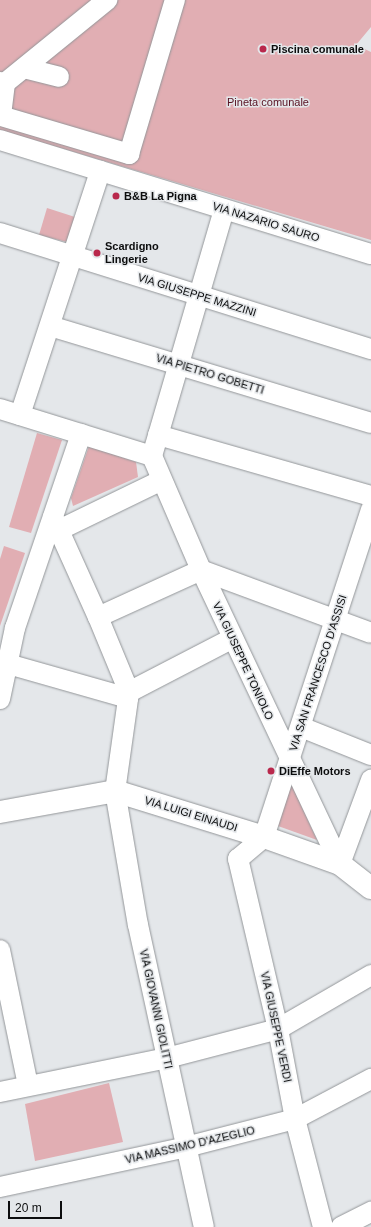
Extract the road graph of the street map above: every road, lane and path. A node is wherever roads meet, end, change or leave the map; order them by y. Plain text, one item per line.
1 (106, 0) edge
2 (175, 0) edge
3 (24, 68) junction
4 (59, 77) dead end
5 (3, 82) edge
6 (0, 140) edge
7 (118, 150) junction
8 (106, 172) junction
9 (224, 209) junction
10 (0, 233) edge
11 (371, 254) edge
12 (72, 256) junction
13 (199, 296) junction
14 (50, 326) junction
15 (371, 349) edge
16 (179, 364) junction
17 (0, 408) edge
18 (20, 415) junction
19 (371, 423) edge
20 (81, 434) junction
21 (158, 434) junction
22 (152, 456) junction
23 (162, 480) junction
24 (371, 496) edge
25 (371, 509) edge
26 (56, 524) junction
27 (201, 570) junction
28 (98, 617) junction
29 (336, 620) junction
30 (371, 633) edge
31 (233, 638) junction
32 (8, 664) junction
33 (129, 695) junction
34 (0, 699) edge
35 (301, 727) junction
36 (371, 755) edge
37 (290, 761) junction
38 (371, 780) edge
39 (115, 791) junction
40 (0, 812) edge
41 (264, 837) junction
42 (340, 864) junction
43 (371, 888) edge
44 (0, 950) edge
45 (371, 975) edge
46 (278, 1030) junction
47 (167, 1058) junction
48 (371, 1079) edge
49 (28, 1085) junction
50 (0, 1092) edge
51 (295, 1119) junction
52 (186, 1147) junction
53 (0, 1187) edge
54 (371, 1212) edge
55 (204, 1227) edge
56 (323, 1227) edge
57 (341, 1227) edge

1 - 3 street
2 - 7 street
3 - 4 street
3 - 5 street
5 - 7 street
6 - 8 street, VIA NAZARIO SAURO
7 - 8 street
8 - 9 street, VIA NAZARIO SAURO
8 - 12 street
9 - 11 street, VIA NAZARIO SAURO
9 - 13 street
10 - 12 street, VIA GIUSEPPE MAZZINI
12 - 13 street, VIA GIUSEPPE MAZZINI
12 - 14 street
13 - 15 street, VIA GIUSEPPE MAZZINI
13 - 16 street
14 - 16 street, VIA PIETRO GOBETTI
14 - 18 street
16 - 19 street, VIA PIETRO GOBETTI
16 - 21 street
17 - 18 street
18 - 20 street
20 - 22 street
20 - 26 street
21 - 22 street
21 - 24 street
22 - 23 street, VIA GIUSEPPE TONIOLO
23 - 26 street
23 - 27 street, VIA GIUSEPPE TONIOLO
25 - 29 street, VIA SAN FRANCESCO D'ASSISI
26 - 28 street
26 - 32 street
27 - 28 street
27 - 29 street
27 - 31 street, VIA GIUSEPPE TONIOLO
28 - 33 street
29 - 30 street
29 - 35 street, VIA SAN FRANCESCO D'ASSISI
31 - 33 street
31 - 37 street, VIA GIUSEPPE TONIOLO
32 - 33 street
32 - 34 street
33 - 39 street, VIA GIOVANNI GIOLITTI
35 - 36 street
35 - 37 street, VIA SAN FRANCESCO D'ASSISI
37 - 41 street, VIA SAN FRANCESCO D'ASSISI
37 - 42 street, VIA GIUSEPPE TONIOLO
38 - 42 street
39 - 40 main road, VIA LUIGI EINAUDI
39 - 41 main road, VIA LUIGI EINAUDI
39 - 47 street, VIA GIOVANNI GIOLITTI
41 - 42 main road, VIA LUIGI EINAUDI
41 - 46 street, VIA GIUSEPPE VERDI
42 - 43 main road, VIA LUIGI EINAUDI
44 - 49 street
45 - 46 street
46 - 47 street
46 - 51 street, VIA GIUSEPPE VERDI
47 - 49 street
47 - 52 street, VIA GIOVANNI GIOLITTI
48 - 51 street, VIA MASSIMO D'AZEGLIO
49 - 50 street
51 - 52 street, VIA MASSIMO D'AZEGLIO
51 - 56 street, VIA GIUSEPPE VERDI
52 - 53 street, VIA MASSIMO D'AZEGLIO
52 - 55 street, VIA GIOVANNI GIOLITTI
54 - 57 street

